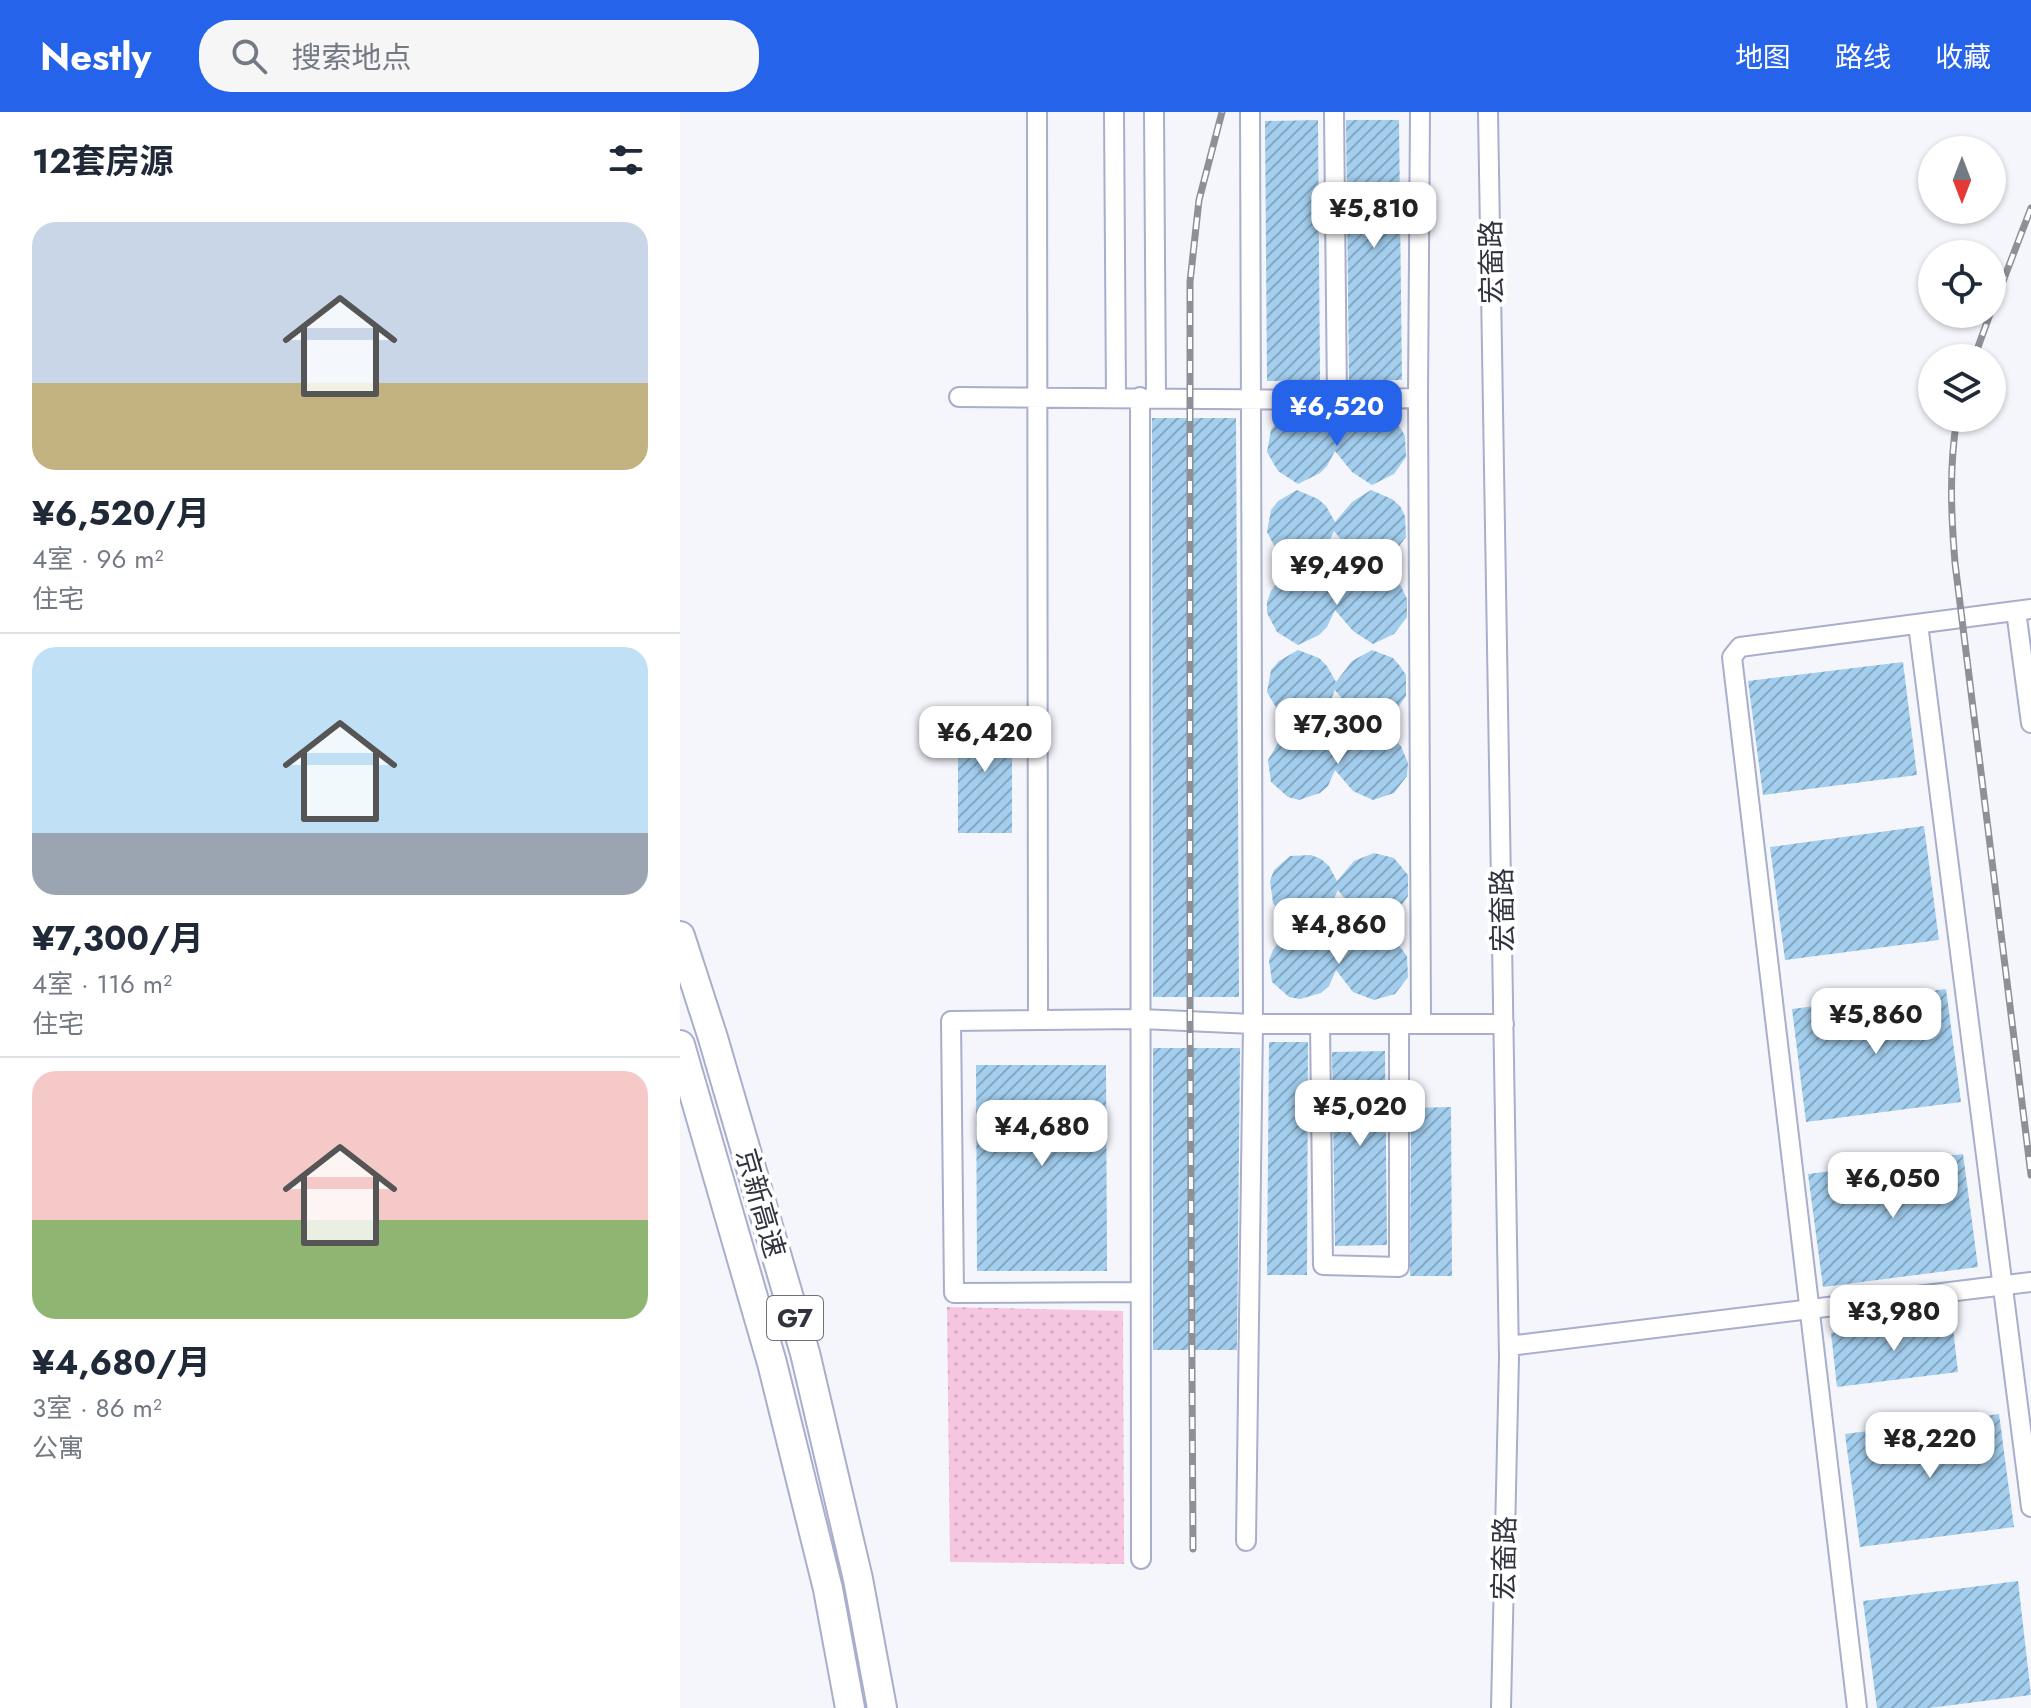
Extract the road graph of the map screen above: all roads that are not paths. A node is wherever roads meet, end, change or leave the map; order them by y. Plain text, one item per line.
1 (1037, 112) edge
2 (1114, 112) edge
3 (1154, 112) edge
4 (1250, 112) edge
5 (1334, 112) edge
6 (1420, 112) edge
7 (1488, 112) edge
8 (959, 397) dead end
9 (1039, 397) junction
10 (1148, 397) junction
11 (1116, 398) junction
12 (1418, 398) junction
13 (1251, 399) junction
14 (1337, 400) junction
15 (2023, 610) edge
16 (1918, 624) junction
17 (2031, 723) edge
18 (680, 936) edge
19 (1141, 1019) junction
20 (1038, 1020) junction
21 (1253, 1024) junction
22 (1320, 1024) junction
23 (1399, 1024) junction
24 (1421, 1024) junction
25 (1504, 1024) junction
26 (680, 1045) edge
27 (2031, 1282) edge
28 (2003, 1285) junction
29 (1140, 1292) junction
30 (1810, 1309) junction
31 (1509, 1346) junction
32 (2031, 1507) edge
33 (1246, 1541) dead end
34 (1141, 1559) dead end
35 (850, 1708) edge
36 (882, 1708) edge
37 (1501, 1708) edge
38 (1857, 1708) edge

1 - 9 street
2 - 11 street
3 - 10 street
4 - 13 street
5 - 14 street
6 - 12 street
7 - 25 street, 宏奤路
8 - 9 street
9 - 11 street
9 - 20 street
10 - 11 street
10 - 13 street
10 - 19 street
12 - 14 street
12 - 24 street
13 - 14 street
13 - 21 street
15 - 16 street
15 - 17 street
16 - 28 street
16 - 30 street
18 - 36 highway, 京新高速 / G7
19 - 20 street
19 - 21 street
19 - 29 street
20 - 29 street
21 - 22 street
21 - 33 street
22 - 23 street
22 - 23 street
23 - 24 street
24 - 25 street
25 - 31 street, 宏奤路
26 - 35 highway, 京新高速 / G7
27 - 28 street
28 - 30 street
28 - 32 street
29 - 34 street
30 - 31 street
30 - 38 street
31 - 37 street, 宏奤路

